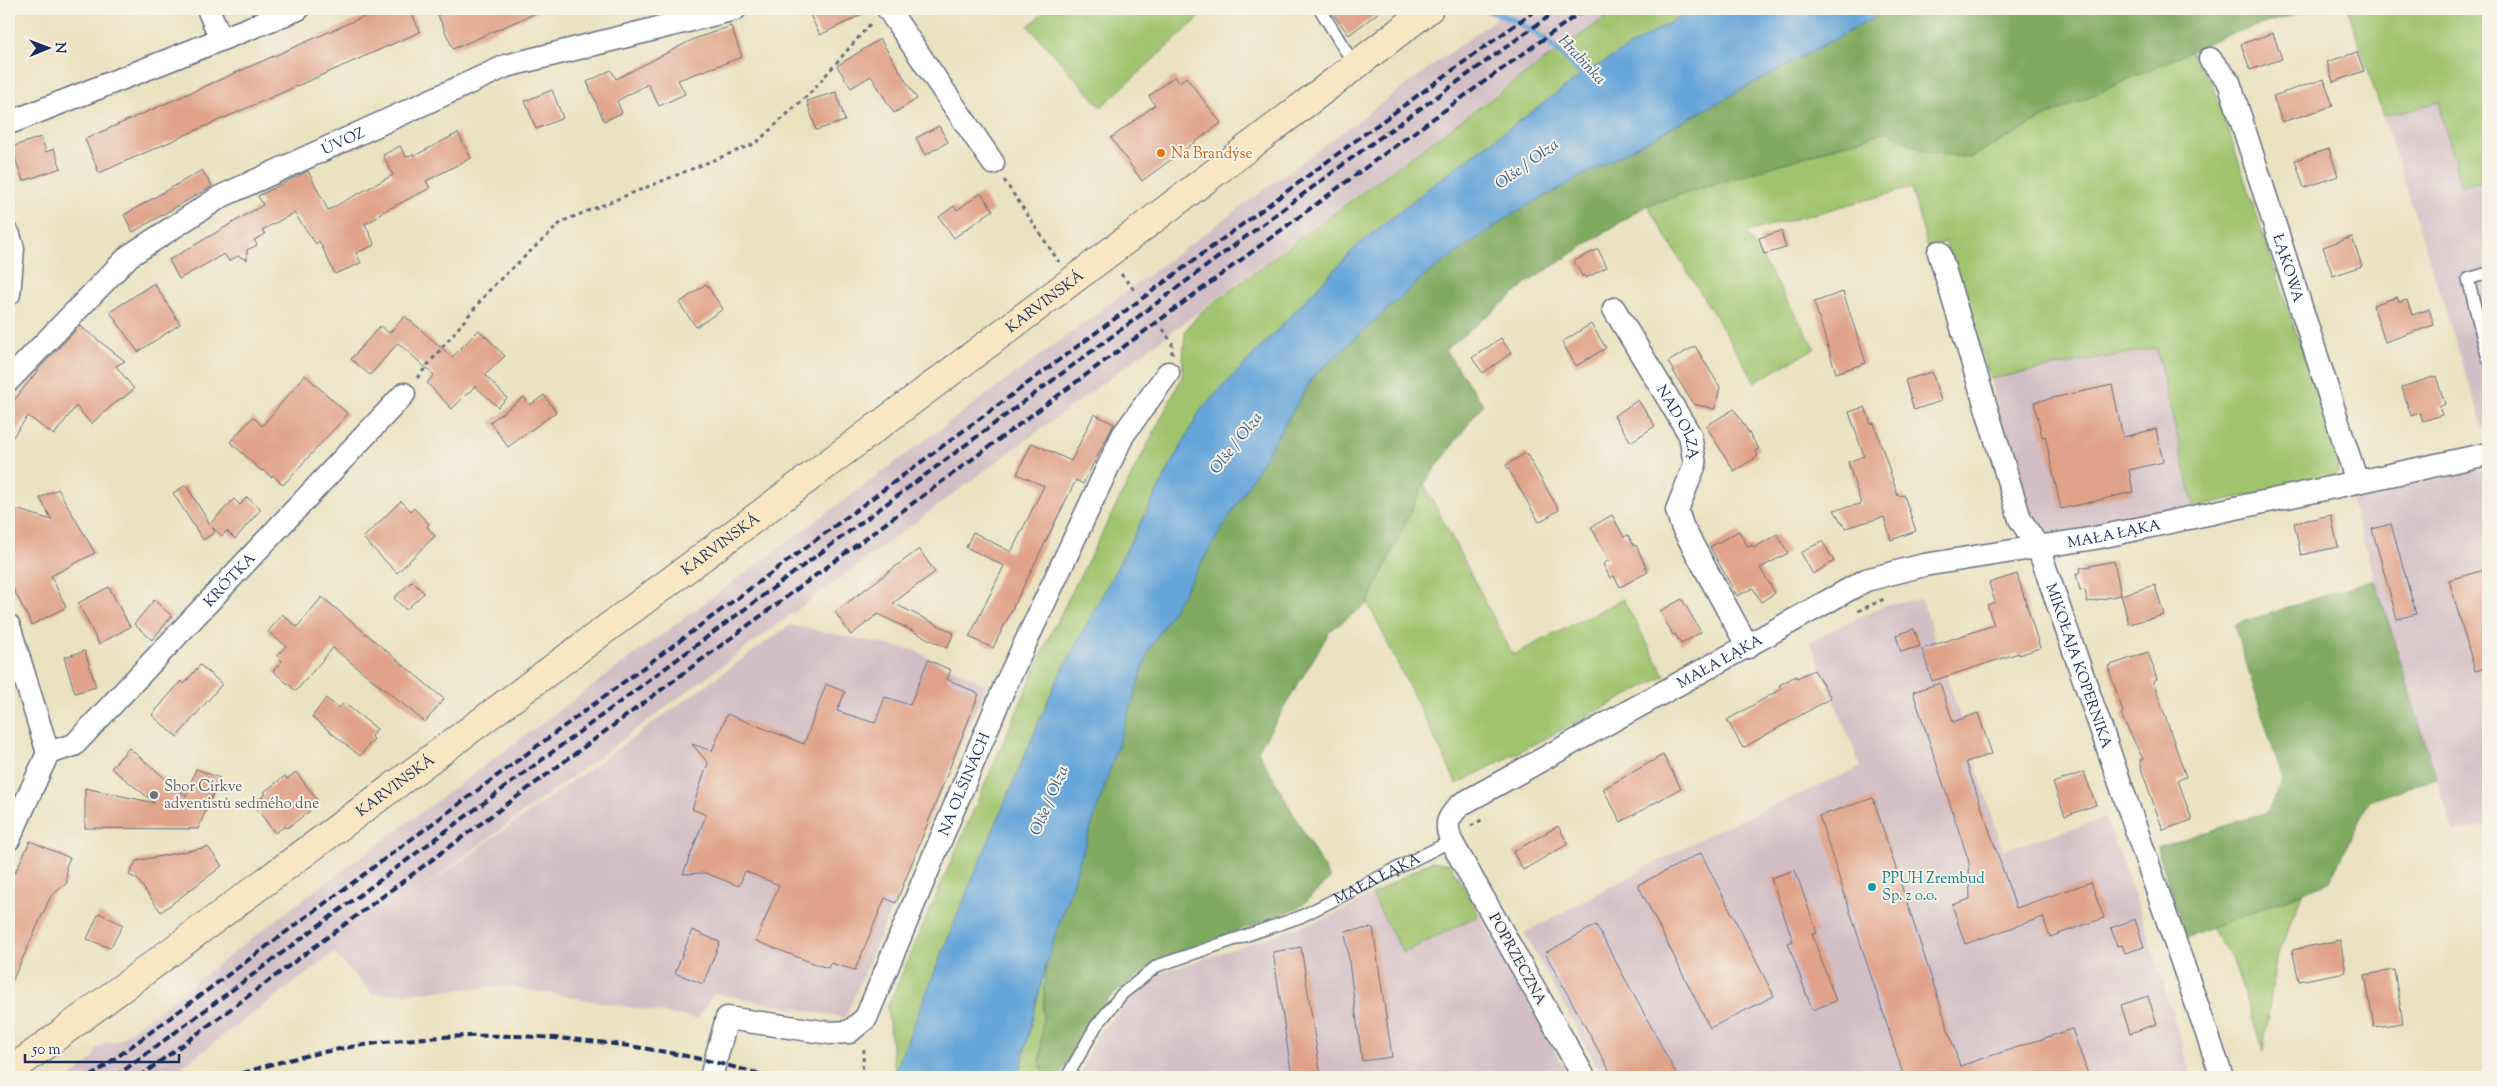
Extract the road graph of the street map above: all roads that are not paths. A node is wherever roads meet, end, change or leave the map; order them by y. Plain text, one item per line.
1 (208, 9) edge
2 (298, 9) edge
3 (735, 9) edge
4 (1320, 9) edge
5 (1427, 10) edge
6 (883, 12) edge
7 (221, 39) junction
8 (2210, 58) dead end
9 (1355, 66) junction
10 (9, 123) edge
11 (993, 163) road end
12 (9, 235) edge
13 (1939, 252) dead end
14 (2488, 273) edge
15 (9, 294) edge
16 (1614, 309) dead end
17 (2488, 359) edge
18 (1168, 373) dead end
19 (9, 380) edge
20 (404, 394) road end
21 (2488, 454) edge
22 (2357, 482) junction
23 (2038, 547) junction
24 (9, 626) edge
25 (1748, 647) junction
26 (48, 753) junction
27 (1459, 835) junction
28 (9, 839) edge
29 (9, 1072) edge
30 (711, 1077) edge
31 (1067, 1077) edge
32 (1584, 1077) edge
33 (2222, 1077) edge

1 - 7 street
2 - 7 street
3 - 19 street, ÚVOZ
4 - 9 lane
5 - 9 main road, KARVINSKÁ
6 - 11 street
7 - 10 street
8 - 22 street, ŁĄKOWA
9 - 29 main road, KARVINSKÁ
12 - 15 street
13 - 23 street, MIKOŁAJA KOPERNIKA
14 - 17 lane
16 - 25 street, NAD OLZĄ
18 - 30 street, NA OLŠINÁCH
20 - 26 street, KRÓTKA
21 - 22 street, MAŁA ŁĄKA
22 - 23 street, MAŁA ŁĄKA
23 - 25 street, MAŁA ŁĄKA
23 - 33 street, MIKOŁAJA KOPERNIKA
24 - 26 street
25 - 27 street, MAŁA ŁĄKA
26 - 28 street
27 - 31 lane, MAŁA ŁĄKA
27 - 32 street, POPRZECZNA

